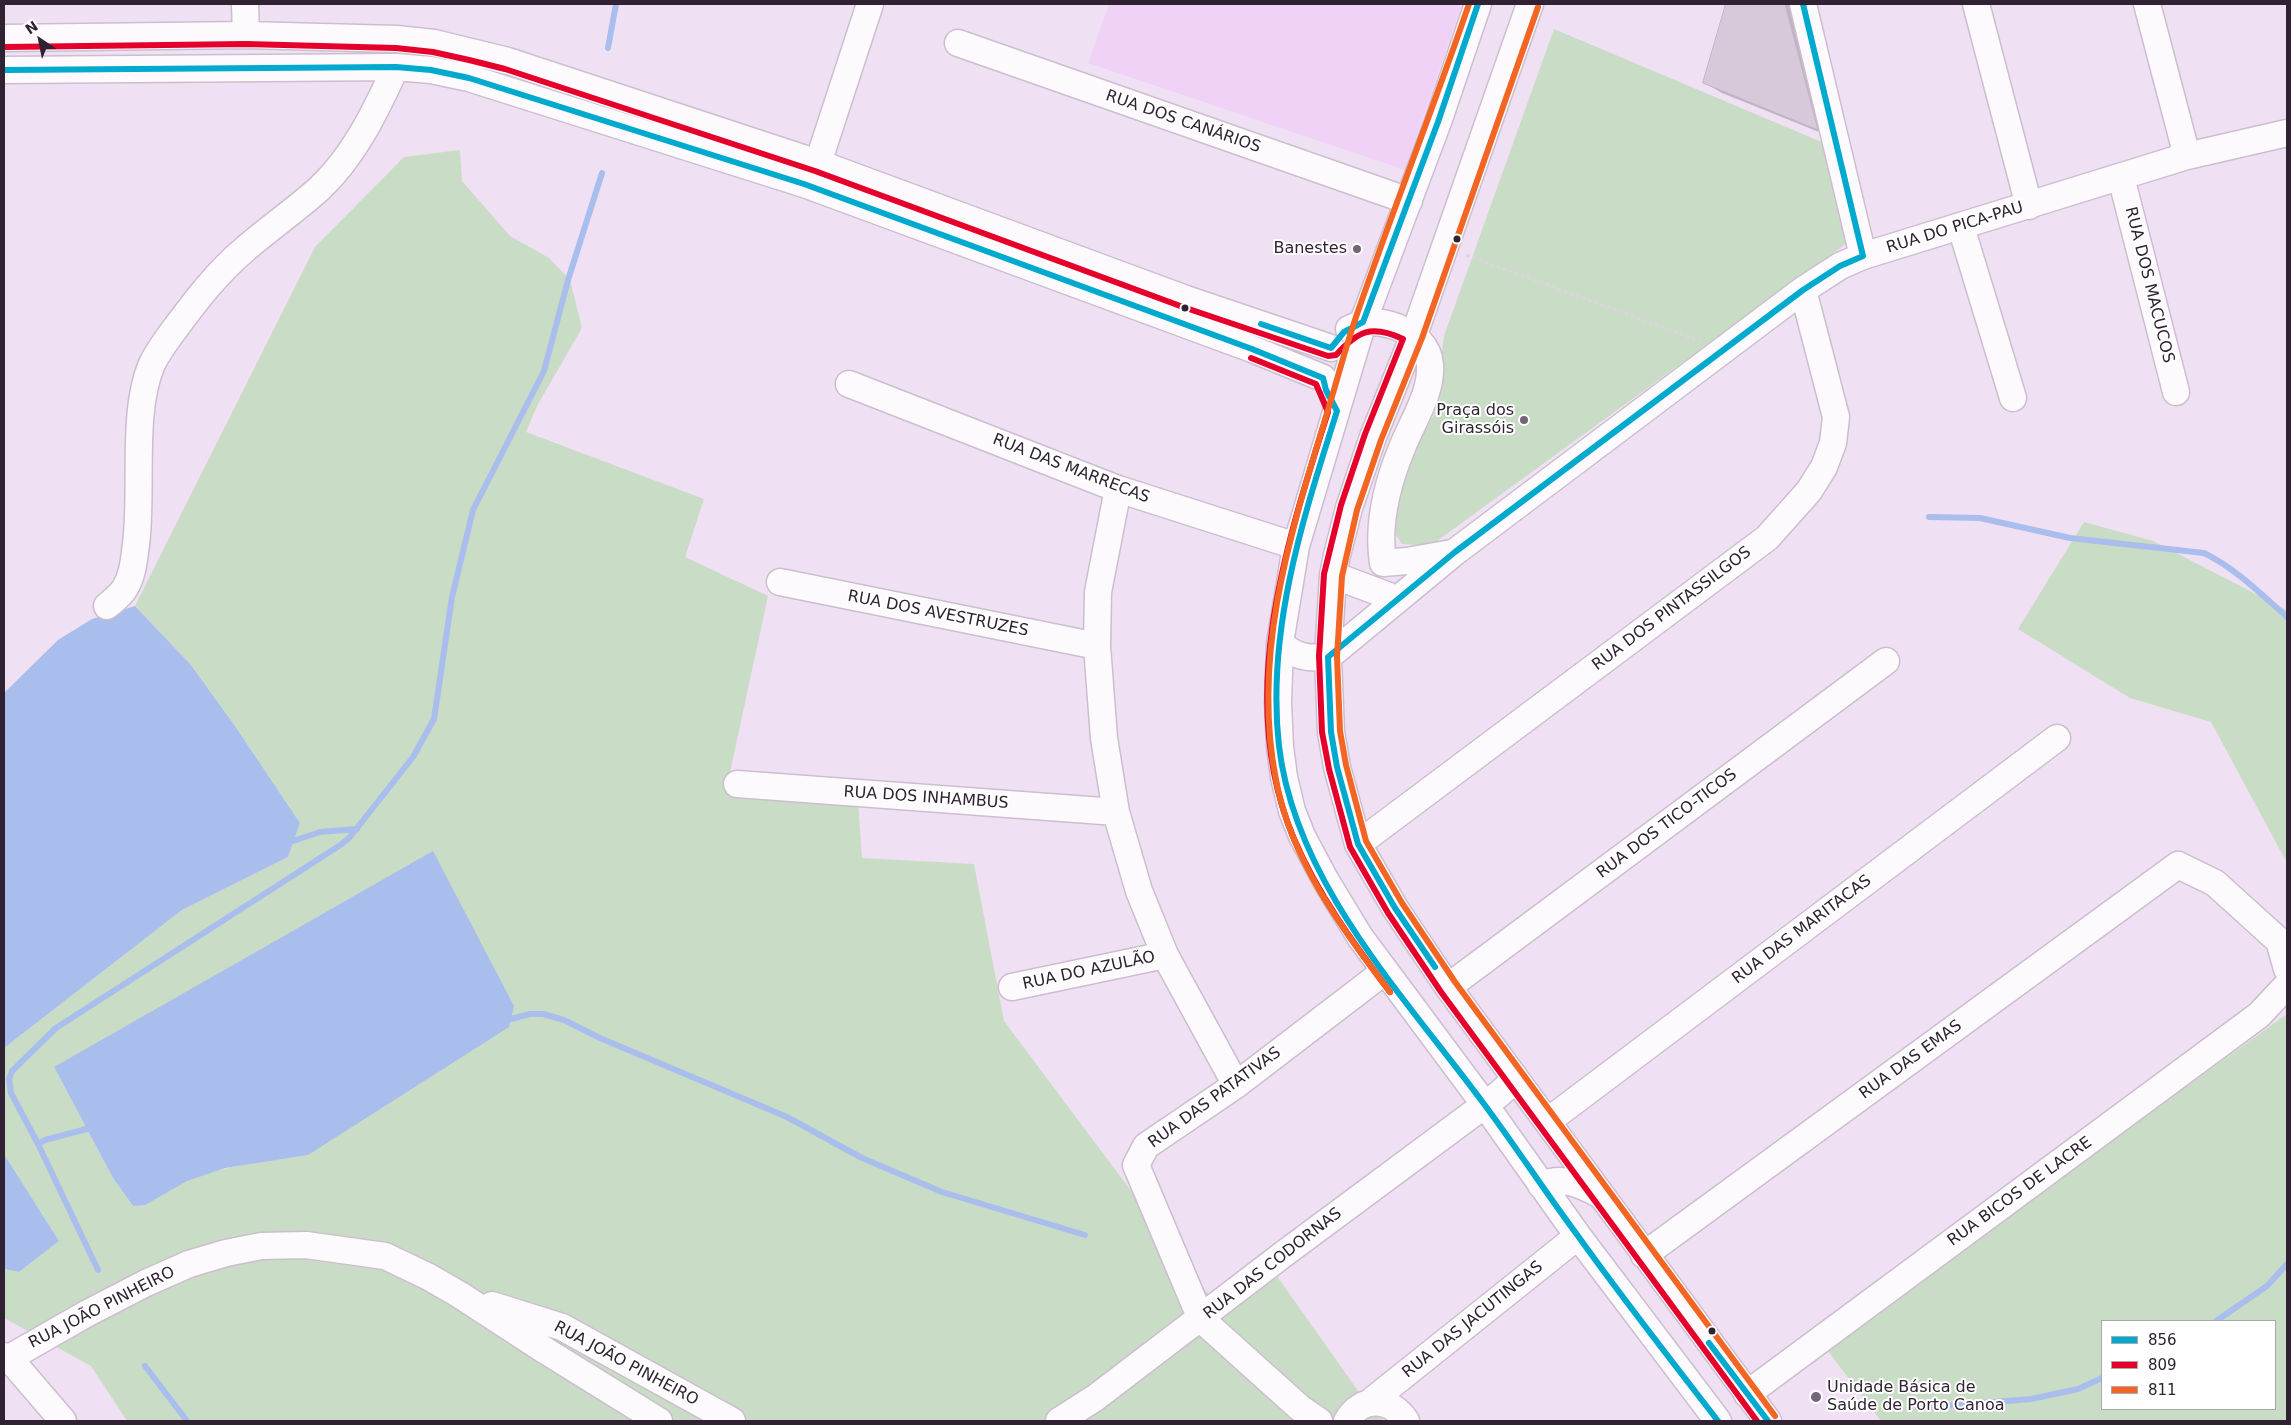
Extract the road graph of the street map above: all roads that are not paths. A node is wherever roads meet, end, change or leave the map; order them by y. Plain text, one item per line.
1 (246, 4) edge
2 (870, 4) edge
3 (1478, 4) edge
4 (1530, 4) edge
5 (1803, 4) edge
6 (1976, 4) edge
7 (2147, 4) edge
8 (246, 35) junction
9 (4, 38) edge
10 (958, 43) dead end
11 (396, 67) junction
12 (4, 70) edge
13 (2286, 140) edge
14 (2187, 156) junction
15 (818, 163) junction
16 (2121, 177) junction
17 (1408, 201) junction
18 (2028, 206) junction
19 (1961, 227) junction
20 (1863, 256) junction
21 (1803, 290) junction
22 (1363, 322) junction
23 (1414, 335) junction
24 (1296, 336) junction
25 (1331, 348) junction
26 (1288, 364) junction
27 (1323, 378) junction
28 (849, 384) dead end
29 (2176, 392) dead end
30 (2013, 398) dead end
31 (1337, 411) junction
32 (1118, 489) junction
33 (1296, 546) junction
34 (1455, 552) junction
35 (1383, 563) junction
36 (1333, 575) junction
37 (780, 582) dead end
38 (1390, 600) junction
39 (106, 606) dead end
40 (1280, 644) junction
41 (1097, 646) junction
42 (1328, 657) junction
43 (1886, 661) dead end
44 (2057, 738) dead end
45 (737, 784) dead end
46 (1116, 812) junction
47 (1358, 844) junction
48 (1165, 956) junction
49 (2287, 969) edge
50 (1385, 971) junction
51 (2287, 984) edge
52 (1012, 987) dead end
53 (1448, 987) junction
54 (1514, 1076) junction
55 (1236, 1085) junction
56 (1485, 1105) junction
57 (1548, 1121) junction
58 (1541, 1185) junction
59 (1599, 1194) junction
60 (1578, 1236) junction
61 (1644, 1255) junction
62 (460, 1295) junction
63 (1201, 1319) junction
64 (5, 1358) edge
65 (1747, 1394) junction
66 (1369, 1403) junction
67 (63, 1421) edge
68 (659, 1421) edge
69 (732, 1421) edge
70 (1059, 1421) edge
71 (1319, 1421) edge
72 (1347, 1421) edge
73 (1406, 1421) edge
74 (1718, 1421) edge
75 (1768, 1421) edge

1 - 8 street
2 - 15 street
3 - 17 street
4 - 23 street
5 - 20 street
6 - 18 street
7 - 14 street
8 - 9 street
8 - 15 street
10 - 17 street, RUA DOS CANÁRIOS
11 - 12 street
11 - 26 street
11 - 39 street
13 - 14 street, RUA DO PICA-PAU
14 - 16 street, RUA DO PICA-PAU
15 - 24 street
16 - 18 street, RUA DO PICA-PAU
16 - 29 street, RUA DOS MACUCOS
17 - 22 street
18 - 19 street, RUA DO PICA-PAU
19 - 20 street, RUA DO PICA-PAU
19 - 30 street
20 - 21 street, RUA DO PICA-PAU
21 - 34 street, RUA DO PICA-PAU
21 - 47 street, RUA DOS PINTASSILGOS
22 - 23 street
22 - 25 street
22 - 31 street
23 - 35 street
23 - 36 street
24 - 25 street
24 - 26 street
25 - 27 street
26 - 27 street
27 - 31 street
28 - 32 street, RUA DAS MARRECAS
31 - 33 street
32 - 33 street, RUA DAS MARRECAS
32 - 41 street
33 - 40 street
34 - 35 street
34 - 38 street, RUA DO PICA-PAU
35 - 38 street
36 - 38 street
36 - 42 street
37 - 41 street, RUA DOS AVESTRUZES
38 - 42 street, RUA DO PICA-PAU
40 - 42 street
40 - 50 street
41 - 46 street
42 - 47 street
43 - 53 street, RUA DOS TICO-TICOS
44 - 57 street, RUA DAS MARITACAS
45 - 46 street, RUA DOS INHAMBUS
46 - 48 street
47 - 53 street
48 - 52 street, RUA DO AZULÃO
48 - 55 street
49 - 61 street, RUA DAS EMAS
50 - 55 street, RUA DAS PATATIVAS
50 - 56 street
51 - 65 street, RUA BICOS DE LACRE
53 - 54 street
54 - 56 street, RUA DAS CODORNAS
54 - 57 street
55 - 63 street, RUA DAS PATATIVAS
56 - 58 street
56 - 63 street, RUA DAS CODORNAS
57 - 59 street
58 - 59 street
58 - 60 street
59 - 61 street
60 - 66 street, RUA DAS JACUTINGAS
60 - 74 street
61 - 65 street
62 - 64 street, RUA JOÃO PINHEIRO
62 - 68 street, RUA JOÃO PINHEIRO
62 - 69 street, RUA JOÃO PINHEIRO
63 - 70 street, RUA DAS CODORNAS
63 - 71 street
64 - 67 street
65 - 75 street
66 - 72 street, RUA DAS JACUTINGAS
66 - 73 street

